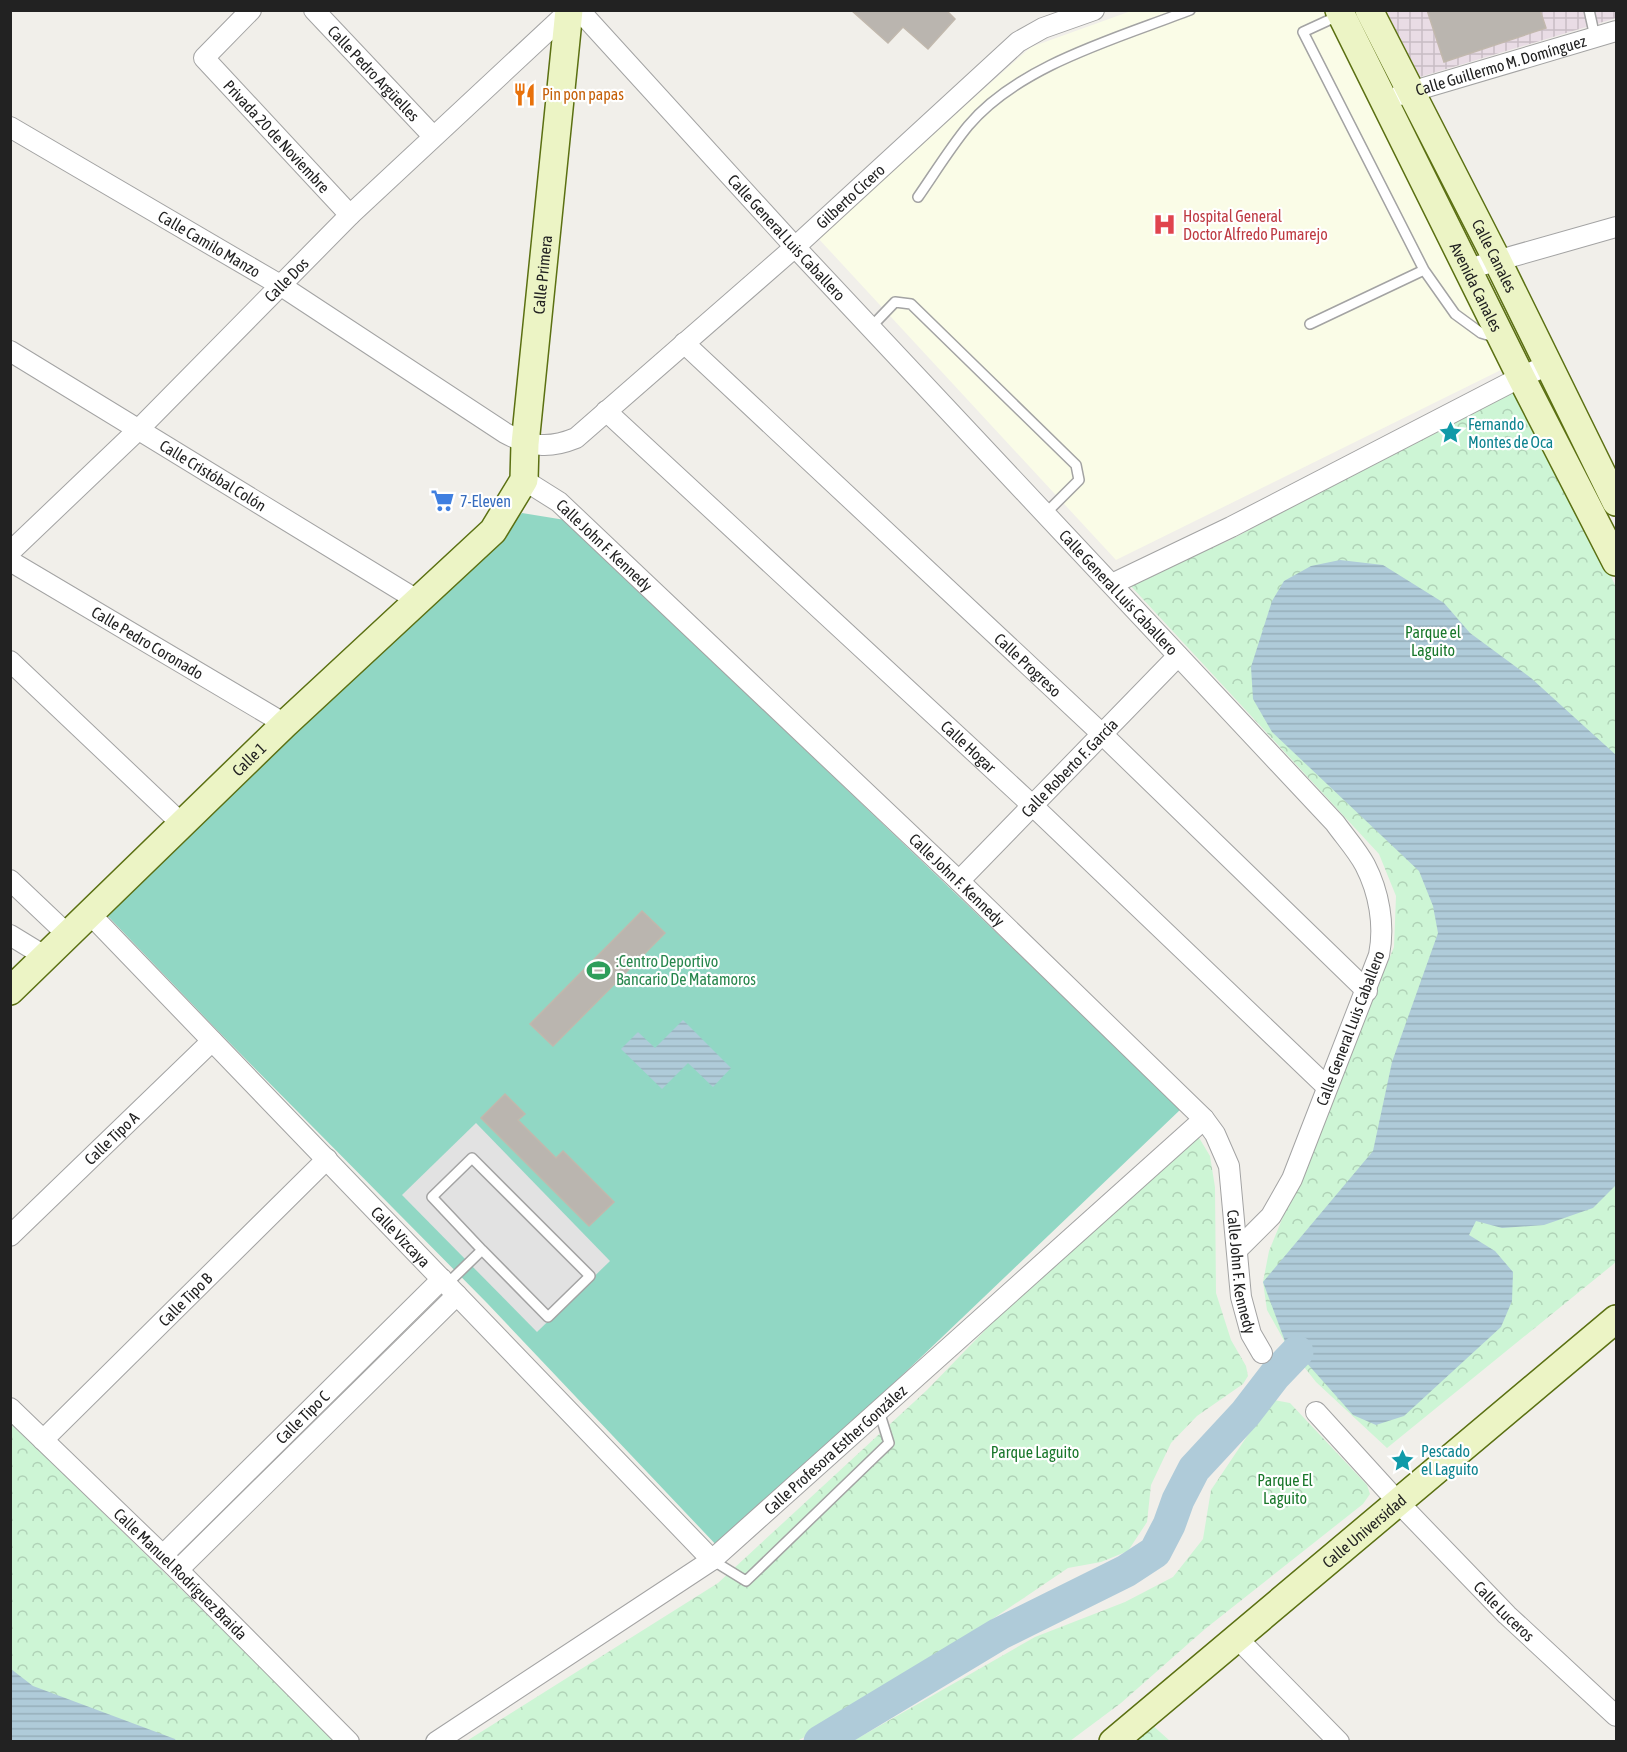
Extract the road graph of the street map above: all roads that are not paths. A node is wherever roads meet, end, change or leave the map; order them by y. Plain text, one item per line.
1 (251, 10) edge
2 (314, 10) edge
3 (1094, 10) edge
4 (1190, 10) edge
5 (1369, 10) edge
6 (1589, 10) edge
7 (572, 11) edge
8 (1344, 12) edge
9 (1040, 19) edge
10 (1617, 31) edge
11 (1595, 38) junction
12 (1411, 90) junction
13 (1385, 101) junction
14 (10, 127) edge
15 (433, 136) junction
16 (918, 197) dead end
17 (350, 215) junction
18 (1617, 226) edge
19 (795, 247) junction
20 (1497, 260) junction
21 (1468, 269) junction
22 (1424, 270) junction
23 (280, 285) junction
24 (1310, 324) dead end
25 (871, 327) junction
26 (1505, 340) junction
27 (684, 343) junction
28 (10, 351) edge
29 (1548, 365) junction
30 (1521, 376) junction
31 (606, 411) junction
32 (139, 429) junction
33 (525, 444) junction
34 (524, 480) junction
35 (1617, 502) edge
36 (1046, 514) junction
37 (493, 531) joint
38 (10, 552) edge
39 (10, 561) edge
40 (1617, 562) edge
41 (1112, 584) junction
42 (417, 600) junction
43 (1178, 656) junction
44 (10, 661) edge
45 (285, 724) junction
46 (1102, 734) junction
47 (1033, 806) junction
48 (182, 824) junction
49 (10, 880) edge
50 (959, 881) junction
51 (90, 914) junction
52 (10, 935) edge
53 (68, 935) junction
54 (46, 957) junction
55 (10, 991) edge
56 (1367, 991) junction
57 (212, 1041) junction
58 (1327, 1087) junction
59 (1204, 1119) junction
60 (327, 1159) junction
61 (10, 1236) edge
62 (482, 1250) junction
63 (1237, 1250) junction
64 (449, 1286) junction
65 (1617, 1319) edge
66 (1262, 1353) dead end
67 (10, 1408) edge
68 (879, 1411) junction
69 (1316, 1412) dead end
70 (43, 1440) junction
71 (1397, 1502) junction
72 (163, 1555) junction
73 (712, 1560) junction
74 (178, 1570) junction
75 (1237, 1638) junction
76 (1617, 1716) edge
77 (349, 1742) edge
78 (436, 1742) edge
79 (1113, 1742) edge
80 (1339, 1742) edge

1 - 17 street, Privada 20 de Noviembre
2 - 15 street, Calle Pedro Argüelles
3 - 9 street, Gilberto Cicero
4 - 16 lane
5 - 12 street, Calle Canales
6 - 11 lane
7 - 15 street, Calle Dos
7 - 19 street, Calle General Luis Caballero
7 - 33 street, Calle Primera
8 - 13 street, Avenida Canales
8 - 22 lane
9 - 19 street, Gilberto Cicero
10 - 11 street, Calle Guillermo M. Domínguez
11 - 12 street, Calle Guillermo M. Domínguez
12 - 13 street, Calle Guillermo M. Domínguez
12 - 20 street, Calle Canales
13 - 21 street, Avenida Canales
14 - 23 street, Calle Camilo Manzo
15 - 17 street, Calle Dos
17 - 23 street, Calle Dos
18 - 20 street
19 - 25 street, Calle General Luis Caballero
19 - 27 street, Gilberto Cicero
20 - 21 street
20 - 29 street, Calle Canales
21 - 26 street, Avenida Canales
22 - 24 lane
22 - 26 lane
23 - 32 street, Calle Dos
23 - 33 street, Calle Camilo Manzo
25 - 36 street, Calle General Luis Caballero
25 - 36 lane
26 - 30 street, Avenida Canales
27 - 31 street, Gilberto Cicero
27 - 46 street, Calle Progreso
28 - 32 street, Calle Cristóbal Colón
29 - 30 street
29 - 35 street, Calle Canales
30 - 40 street, Avenida Canales
30 - 41 street
31 - 33 street, Gilberto Cicero
31 - 47 street, Calle Hogar
32 - 38 street, Calle Dos
32 - 42 street, Calle Cristóbal Colón
33 - 34 street, Calle Primera
34 - 37 street, Calle Primera
34 - 50 street, Calle John F. Kennedy
36 - 41 street, Calle General Luis Caballero
37 - 42 street, Calle 1
39 - 45 street, Calle Pedro Coronado
41 - 43 street, Calle General Luis Caballero
42 - 45 street, Calle 1
43 - 46 street, Calle Roberto F. García
43 - 56 street, Calle General Luis Caballero
44 - 48 street
45 - 48 street, Calle 1
46 - 47 street, Calle Roberto F. García
46 - 56 street, Calle Progreso
47 - 50 street, Calle Roberto F. García
47 - 58 street, Calle Hogar
48 - 51 street, Calle 1
49 - 53 street
50 - 59 street, Calle John F. Kennedy
51 - 53 street, Calle 1
51 - 57 street, Calle Vizcaya
52 - 54 street
53 - 54 street, Calle 1
54 - 55 street, Calle 1
56 - 58 street, Calle General Luis Caballero
57 - 60 street, Calle Vizcaya
57 - 61 street, Calle Tipo A
58 - 63 street, Calle General Luis Caballero
59 - 63 street, Calle John F. Kennedy
59 - 68 street, Calle Profesora Esther González
60 - 64 street, Calle Vizcaya
60 - 70 street, Calle Tipo B
62 - 62 lane
62 - 64 lane
63 - 66 street, Calle John F. Kennedy
64 - 72 street, Calle Tipo C
64 - 73 street, Calle Vizcaya
64 - 74 street, Calle Tipo C
65 - 71 street, Calle Universidad
67 - 70 street, Calle Manuel Rodríguez Braida
68 - 73 street, Calle Profesora Esther González
68 - 73 lane
69 - 71 street, Calle Luceros
70 - 72 street, Calle Manuel Rodríguez Braida
71 - 75 street, Calle Universidad
71 - 76 street, Calle Luceros
72 - 74 street, Calle Manuel Rodríguez Braida
73 - 78 street, Calle Profesora Esther González
74 - 77 street, Calle Manuel Rodríguez Braida
75 - 79 street, Calle Universidad
75 - 80 street

